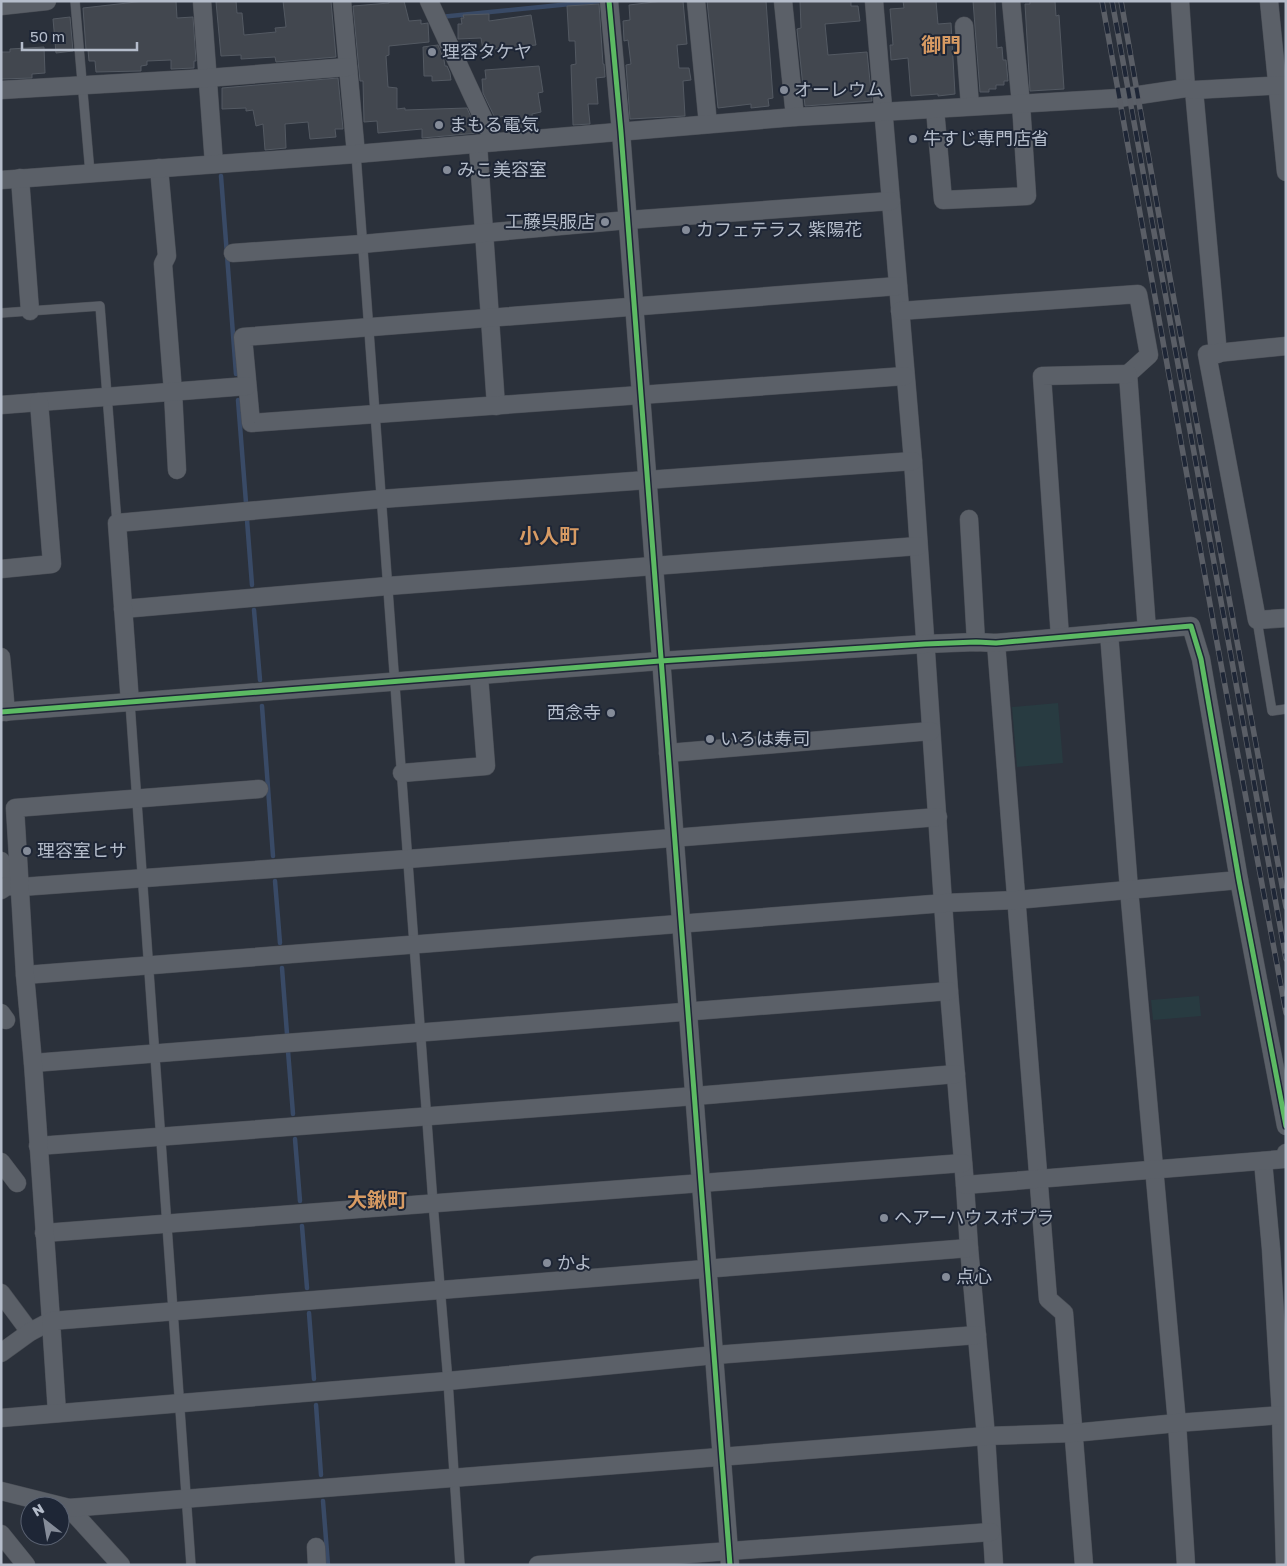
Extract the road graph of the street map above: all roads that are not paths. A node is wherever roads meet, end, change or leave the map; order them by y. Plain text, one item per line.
1 (4, 1) edge
2 (47, 1) edge
3 (75, 1) edge
4 (202, 1) edge
5 (342, 1) edge
6 (429, 1) edge
7 (609, 1) edge
8 (696, 1) edge
9 (783, 1) edge
10 (874, 1) edge
11 (1011, 1) edge
12 (1180, 1) edge
13 (1269, 1) edge
14 (1, 6) edge
15 (964, 26) dead end
16 (348, 67) junction
17 (207, 78) junction
18 (83, 85) junction
19 (1282, 86) edge
20 (1190, 89) junction
21 (1, 90) edge
22 (1021, 104) junction
23 (970, 106) junction
24 (936, 109) junction
25 (884, 112) junction
26 (795, 117) junction
27 (708, 124) junction
28 (621, 132) junction
29 (486, 143) junction
30 (356, 154) junction
31 (214, 164) junction
32 (159, 168) junction
33 (1286, 172) edge
34 (90, 173) junction
35 (20, 178) junction
36 (1, 180) edge
37 (891, 201) junction
38 (628, 220) junction
39 (483, 233) junction
40 (362, 244) junction
41 (233, 253) dead end
42 (898, 286) junction
43 (634, 307) junction
44 (30, 311) junction
45 (900, 311) junction
46 (1, 313) edge
47 (489, 318) junction
48 (368, 328) junction
49 (1286, 346) edge
50 (1218, 354) junction
51 (1128, 374) junction
52 (905, 376) junction
53 (247, 386) junction
54 (173, 392) junction
55 (641, 396) junction
56 (107, 397) junction
57 (39, 402) junction
58 (1, 405) edge
59 (496, 406) junction
60 (374, 416) junction
61 (913, 462) junction
62 (178, 470) dead end
63 (647, 480) junction
64 (382, 500) junction
65 (969, 518) dead end
66 (117, 523) junction
67 (918, 546) junction
68 (653, 565) junction
69 (1, 569) edge
70 (388, 586) junction
71 (123, 609) junction
72 (1286, 618) edge
73 (1257, 620) junction
74 (1147, 630) junction
75 (1109, 633) junction
76 (1060, 637) junction
77 (976, 642) junction
78 (996, 643) junction
79 (925, 644) junction
80 (1, 657) edge
81 (660, 661) junction
82 (479, 676) junction
83 (395, 683) junction
84 (130, 703) junction
85 (1286, 709) edge
86 (4, 712) edge
87 (931, 731) junction
88 (668, 753) junction
89 (402, 773) junction
90 (259, 789) dead end
91 (136, 799) junction
92 (938, 817) junction
93 (674, 838) junction
94 (408, 859) junction
95 (1, 861) edge
96 (142, 878) junction
97 (1239, 880) junction
98 (20, 886) junction
99 (1129, 889) junction
100 (1, 890) edge
101 (1016, 900) junction
102 (945, 904) junction
103 (681, 925) junction
104 (414, 945) junction
105 (148, 965) junction
106 (25, 975) junction
107 (950, 991) junction
108 (688, 1011) junction
109 (421, 1032) junction
110 (154, 1053) junction
111 (33, 1063) junction
112 (956, 1074) junction
113 (695, 1096) junction
114 (427, 1116) junction
115 (1286, 1126) edge
116 (161, 1137) junction
117 (38, 1146) junction
118 (1286, 1153) edge
119 (1263, 1161) junction
120 (1, 1162) edge
121 (963, 1163) junction
122 (1154, 1171) junction
123 (1039, 1179) junction
124 (16, 1183) dead end
125 (702, 1184) junction
126 (965, 1185) junction
127 (433, 1203) junction
128 (168, 1223) junction
129 (44, 1233) junction
130 (968, 1248) junction
131 (707, 1269) junction
132 (440, 1291) junction
133 (1, 1293) edge
134 (174, 1310) junction
135 (51, 1321) junction
136 (30, 1332) junction
137 (977, 1335) junction
138 (1, 1353) edge
139 (715, 1355) junction
140 (448, 1382) junction
141 (181, 1403) junction
142 (57, 1413) junction
143 (1281, 1416) junction
144 (1, 1418) edge
145 (1178, 1423) junction
146 (1073, 1433) junction
147 (986, 1436) junction
148 (722, 1458) junction
149 (454, 1478) junction
150 (1, 1491) edge
151 (21, 1496) edge
152 (187, 1498) junction
153 (70, 1508) edge
154 (70, 1509) edge
155 (991, 1532) junction
156 (1, 1534) edge
157 (316, 1547) dead end
158 (729, 1558) edge
159 (26, 1565) edge
160 (121, 1565) edge
161 (191, 1565) edge
162 (317, 1565) edge
163 (460, 1565) edge
164 (538, 1565) edge
165 (994, 1565) edge
166 (1084, 1565) edge
167 (1186, 1565) edge
168 (1285, 1565) edge

1 - 14 street
2 - 14 street
3 - 18 lane
4 - 17 street
5 - 16 street
6 - 29 street
7 - 28 street
8 - 27 street
9 - 26 street
10 - 25 street
11 - 22 street
12 - 20 street
13 - 19 street
15 - 23 street
16 - 17 street
16 - 30 street
17 - 18 street
17 - 31 street
18 - 21 street
18 - 34 lane
19 - 20 street
19 - 33 street
20 - 22 street
20 - 50 street
22 - 23 street
22 - 24 street
23 - 24 street
24 - 25 street
25 - 26 street
25 - 37 street
26 - 27 street
27 - 28 street
28 - 29 street
28 - 38 street
29 - 30 street
29 - 39 street
30 - 31 street
30 - 40 lane
31 - 32 street
32 - 34 street
32 - 54 street
34 - 35 street
35 - 36 street
35 - 44 street
37 - 38 street
37 - 42 street
38 - 39 street
38 - 43 street
39 - 40 street
39 - 47 street
40 - 41 street
40 - 48 lane
42 - 43 street
42 - 45 street
43 - 47 street
43 - 55 street
44 - 46 lane
44 - 56 lane
45 - 51 street
45 - 52 street
47 - 48 street
47 - 59 street
48 - 53 street
48 - 60 lane
49 - 50 street
50 - 73 street
51 - 74 street
51 - 76 street
52 - 55 street
52 - 61 street
53 - 54 street
53 - 60 street
54 - 56 street
54 - 62 street
55 - 59 street
55 - 63 street
56 - 57 street
56 - 66 lane
57 - 58 street
57 - 69 street
59 - 60 street
60 - 64 lane
61 - 63 street
61 - 67 street
63 - 64 street
63 - 68 street
64 - 66 street
64 - 70 lane
65 - 77 street
66 - 71 street
67 - 68 street
67 - 79 street
68 - 70 street
68 - 81 street
70 - 71 street
70 - 83 lane
71 - 84 street
72 - 73 street
73 - 85 lane
74 - 75 street
74 - 97 street
75 - 76 street
75 - 99 street
76 - 78 street
77 - 78 street
77 - 79 street
78 - 101 street
79 - 81 street
79 - 87 street
80 - 86 street
81 - 82 street
81 - 88 street
82 - 83 street
82 - 89 street
83 - 84 street
83 - 89 lane
84 - 86 street
84 - 91 lane
87 - 88 street
87 - 92 street
88 - 93 street
89 - 94 lane
90 - 91 street
91 - 96 lane
91 - 98 street
92 - 93 street
92 - 102 street
93 - 94 street
93 - 103 street
94 - 96 street
94 - 104 lane
95 - 98 street
96 - 98 street
96 - 105 lane
97 - 99 street
97 - 115 street
98 - 100 street
98 - 106 street
99 - 101 street
99 - 122 street
101 - 102 street
101 - 123 street
102 - 103 street
102 - 107 street
103 - 104 street
103 - 108 street
104 - 105 street
104 - 109 lane
105 - 106 street
105 - 110 lane
106 - 111 street
107 - 108 street
107 - 112 street
108 - 109 street
108 - 113 street
109 - 110 street
109 - 114 lane
110 - 111 street
110 - 116 lane
111 - 117 street
112 - 113 street
112 - 121 street
113 - 114 street
113 - 125 street
114 - 116 street
114 - 127 lane
116 - 117 street
116 - 128 lane
117 - 129 street
118 - 119 street
119 - 122 street
119 - 143 street
120 - 124 street
121 - 125 street
121 - 126 street
122 - 123 street
122 - 145 street
123 - 126 street
123 - 146 street
125 - 127 street
125 - 131 street
126 - 130 street
127 - 128 street
127 - 132 lane
128 - 129 street
128 - 134 lane
129 - 135 street
130 - 131 street
130 - 137 street
131 - 132 street
131 - 139 street
132 - 134 street
132 - 140 lane
133 - 136 street
134 - 135 street
134 - 141 lane
135 - 136 street
135 - 142 street
136 - 138 street
137 - 139 street
137 - 147 street
139 - 140 street
139 - 148 street
140 - 141 street
140 - 149 lane
141 - 142 street
141 - 152 lane
142 - 144 street
143 - 145 street
143 - 168 street
145 - 146 street
145 - 167 street
146 - 147 street
146 - 166 street
147 - 148 street
147 - 155 street
148 - 149 street
148 - 158 street
149 - 152 street
149 - 163 lane
150 - 151 street
152 - 153 street
152 - 161 lane
154 - 160 street
155 - 158 street
155 - 165 street
156 - 159 street
157 - 162 street
158 - 164 street

